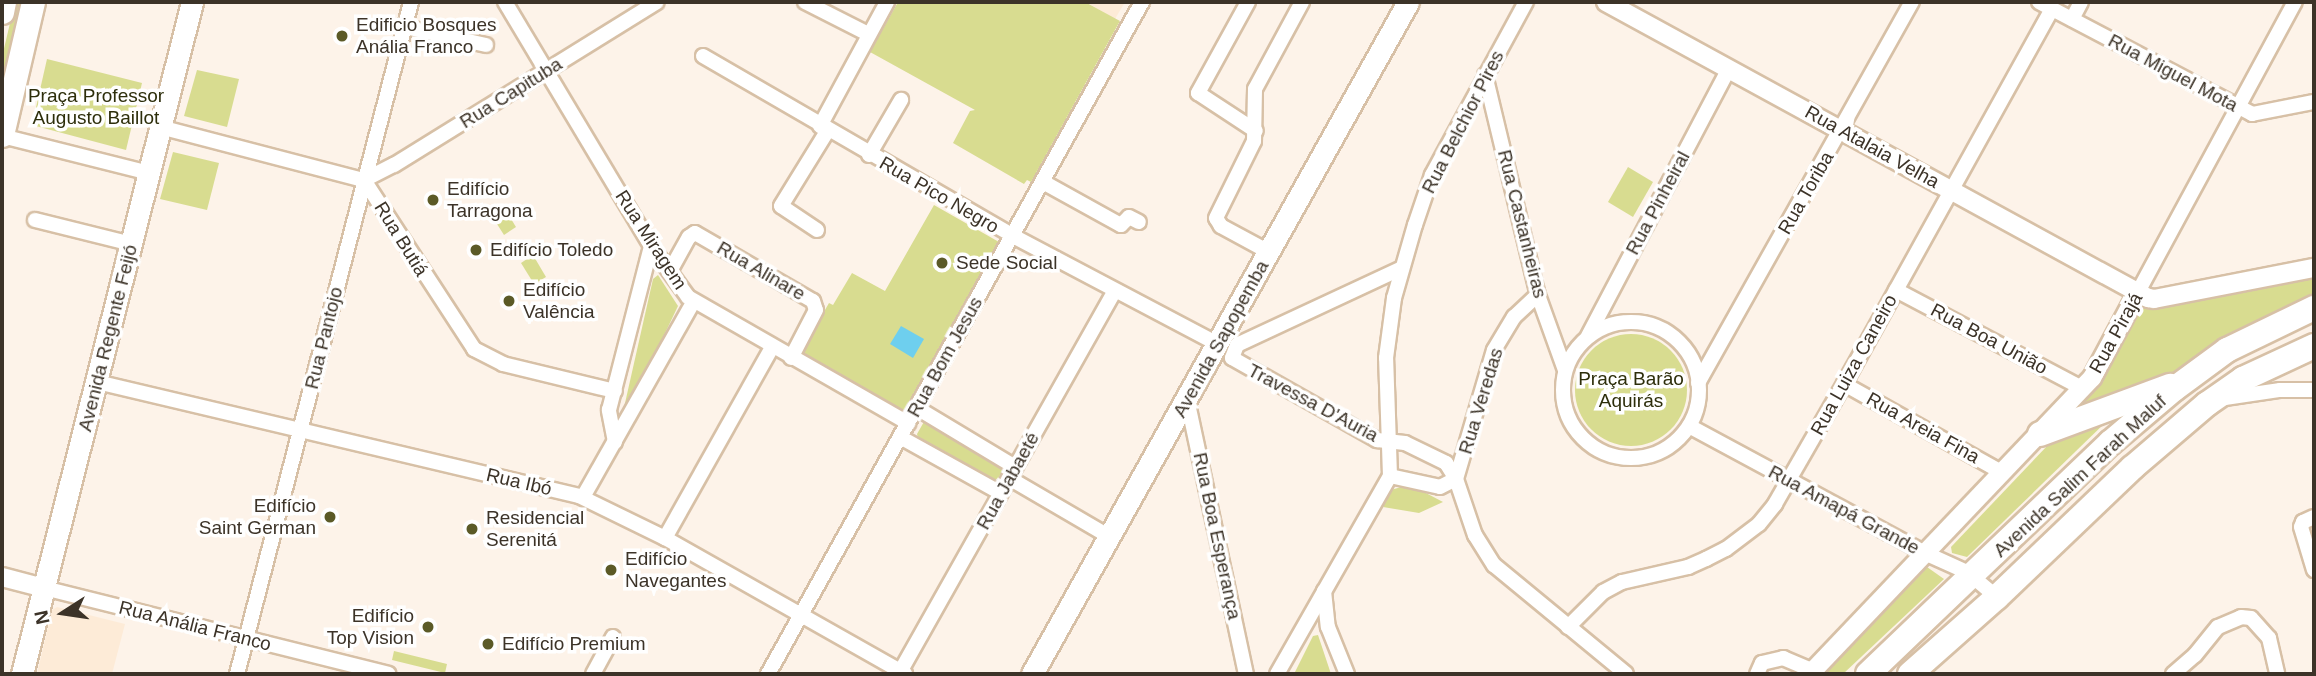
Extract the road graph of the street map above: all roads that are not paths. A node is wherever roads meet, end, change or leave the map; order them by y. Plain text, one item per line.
1 (4, 2) edge
2 (33, 2) edge
3 (192, 2) edge
4 (411, 2) edge
5 (505, 2) edge
6 (657, 2) edge
7 (805, 2) edge
8 (887, 2) edge
9 (1142, 2) edge
10 (1248, 2) edge
11 (1302, 2) edge
12 (1408, 2) edge
13 (1526, 2) edge
14 (1606, 2) edge
15 (1912, 2) edge
16 (2081, 2) edge
17 (2295, 2) edge
18 (2046, 5) edge
19 (2, 12) edge
20 (2071, 19) junction
21 (405, 27) junction
22 (868, 34) junction
23 (486, 45) dead end
24 (703, 56) dead end
25 (1729, 69) junction
26 (546, 71) junction
27 (1485, 75) junction
28 (901, 100) dead end
29 (2314, 102) edge
30 (2237, 108) junction
31 (160, 127) junction
32 (824, 128) junction
33 (1842, 130) junction
34 (1256, 131) junction
35 (2, 136) edge
36 (869, 155) junction
37 (149, 173) junction
38 (364, 180) junction
39 (1042, 182) junction
40 (1951, 190) junction
41 (35, 220) dead end
42 (1139, 222) dead end
43 (817, 230) dead end
44 (1013, 236) junction
45 (132, 244) junction
46 (651, 246) junction
47 (1269, 252) junction
48 (1402, 268) junction
49 (2314, 268) edge
50 (670, 271) junction
51 (1115, 290) junction
52 (1896, 290) junction
53 (2138, 292) junction
54 (1538, 295) junction
55 (694, 301) junction
56 (2314, 308) edge
57 (1232, 318) junction
58 (1587, 337) junction
59 (1248, 341) junction
60 (1218, 344) junction
61 (2314, 346) edge
62 (772, 347) junction
63 (791, 358) junction
64 (1565, 370) junction
65 (97, 382) junction
66 (2184, 382) junction
67 (1699, 383) junction
68 (1844, 384) junction
69 (2082, 388) junction
70 (2314, 390) edge
71 (615, 391) junction
72 (1187, 399) junction
73 (2213, 400) junction
74 (917, 408) junction
75 (908, 424) junction
76 (1689, 426) junction
77 (300, 432) junction
78 (2039, 434) junction
79 (900, 437) junction
80 (615, 442) junction
81 (1391, 443) junction
82 (1012, 472) junction
83 (2003, 473) junction
84 (1390, 476) junction
85 (1456, 480) junction
86 (1789, 481) junction
87 (1000, 493) junction
88 (583, 497) junction
89 (2314, 517) edge
90 (1110, 537) junction
91 (665, 538) junction
92 (1927, 554) junction
93 (2314, 570) edge
94 (1972, 576) junction
95 (2, 578) edge
96 (44, 588) junction
97 (1324, 591) junction
98 (1997, 597) junction
99 (800, 616) junction
100 (1568, 627) junction
101 (613, 636) dead end
102 (246, 640) junction
103 (903, 673) edge
104 (1812, 673) edge
105 (22, 674) edge
106 (237, 674) edge
107 (388, 674) edge
108 (593, 674) edge
109 (768, 674) edge
110 (1032, 674) edge
111 (1246, 674) edge
112 (1277, 674) edge
113 (1347, 674) edge
114 (1626, 674) edge
115 (1757, 674) edge
116 (1868, 674) edge
117 (1910, 674) edge
118 (2173, 674) edge
119 (2277, 674) edge

1 - 19 main road
2 - 35 main road
3 - 31 main road, Avenida Regente Feijó
4 - 21 street, Rua Pantojo
5 - 26 street, Rua Miragem
6 - 26 street, Rua Capituba
7 - 22 street
8 - 22 street
9 - 39 street, Rua Bom Jesus
10 - 34 street
11 - 34 street
12 - 47 main road, Avenida Sapopemba
13 - 27 street, Rua Belchior Pires
14 - 25 street, Rua Atalaia Velha
15 - 33 street, Rua Toriba
16 - 20 street
17 - 30 street, Rua Pirajá
18 - 20 street, Rua Miguel Mota
18 - 40 street, Rua Luiza Caneiro
20 - 30 street, Rua Miguel Mota
21 - 23 street
21 - 38 street, Rua Pantojo
22 - 32 street
24 - 32 street, Rua Pico Negro
25 - 33 street, Rua Atalaia Velha
25 - 58 street, Rua Pinheiral
26 - 38 street, Rua Capituba
26 - 46 street, Rua Miragem
27 - 48 street, Rua Belchior Pires
27 - 54 street, Rua Castanheiras
28 - 36 street
29 - 30 street, Rua Miguel Mota
30 - 53 street, Rua Pirajá
31 - 37 main road, Avenida Regente Feijó
31 - 38 street, Rua Butiá
32 - 36 street, Rua Pico Negro
32 - 43 street
33 - 40 street, Rua Atalaia Velha
33 - 67 street, Rua Toriba
34 - 47 street
35 - 37 street
36 - 44 street, Rua Pico Negro
37 - 45 main road, Avenida Regente Feijó
38 - 71 street, Rua Butiá
38 - 77 street, Rua Pantojo
39 - 42 street
39 - 44 street, Rua Bom Jesus
40 - 52 street, Rua Luiza Caneiro
40 - 53 street, Rua Atalaia Velha
41 - 45 street
44 - 51 street, Rua Pico Negro
44 - 74 street, Rua Bom Jesus
45 - 65 main road, Avenida Regente Feijó
46 - 50 street, Rua Miragem
46 - 71 street
47 - 57 main road, Avenida Sapopemba
48 - 59 street
48 - 81 street, Rua Belchior Pires
49 - 53 street
50 - 55 street, Rua Miragem
50 - 63 street, Rua Alinare
51 - 60 street, Rua Pico Negro
51 - 82 street, Rua Jabaeté
52 - 68 street, Rua Luiza Caneiro
52 - 69 street, Rua Boa União
53 - 69 street, Rua Pirajá
54 - 64 street, Rua Castanheiras
54 - 85 street, Rua Veredas
55 - 62 street, Rua Miragem
55 - 80 street
56 - 66 highway, Avenida Salim Farah Maluf
57 - 59 street
57 - 60 main road, Avenida Sapopemba
58 - 64 street
58 - 67 street
59 - 81 street, Travessa D'Auria
60 - 72 main road, Avenida Sapopemba
61 - 73 highway, Avenida Salim Farah Maluf
62 - 63 street, Rua Miragem
62 - 91 street
63 - 75 street, Rua Miragem
64 - 76 street
65 - 77 street, Rua Ibó
65 - 96 main road, Avenida Regente Feijó
66 - 78 highway
66 - 94 highway, Avenida Salim Farah Maluf
67 - 76 street
68 - 83 street, Rua Areia Fina
68 - 86 street, Rua Luiza Caneiro
69 - 78 street, Rua Pirajá
70 - 73 street
71 - 80 street
72 - 90 main road, Avenida Sapopemba
72 - 111 street, Rua Boa Esperança
73 - 98 highway, Avenida Salim Farah Maluf
74 - 75 street, Rua Bom Jesus
74 - 82 street
75 - 79 street, Rua Bom Jesus
76 - 86 street, Rua Amapá Grande
77 - 88 street, Rua Ibó
77 - 102 street, Rua Pantojo
78 - 83 street, Rua Pirajá
79 - 87 street
79 - 99 street, Rua Bom Jesus
80 - 88 street
81 - 84 street, Rua Belchior Pires
81 - 85 street, Travessa D'Auria
82 - 87 street, Rua Jabaeté
82 - 90 street
83 - 92 street, Rua Pirajá
84 - 85 street
84 - 97 street, Rua Belchior Pires
85 - 100 street
86 - 92 street, Rua Amapá Grande
86 - 100 street, Rua Luiza Caneiro
87 - 103 street, Rua Jabaeté
88 - 91 street, Rua Ibó
89 - 93 street
90 - 110 main road, Avenida Sapopemba
91 - 99 street, Rua Ibó
92 - 94 street, Rua Amapá Grande
92 - 104 street, Rua Pirajá
94 - 98 street, Rua Amapá Grande
94 - 116 highway, Avenida Salim Farah Maluf
95 - 96 street, Rua Anália Franco
96 - 102 street, Rua Anália Franco
96 - 105 main road, Avenida Regente Feijó
97 - 112 street, Rua Belchior Pires
97 - 113 street
98 - 117 highway, Avenida Salim Farah Maluf
99 - 103 street, Rua Ibó
99 - 109 street, Rua Bom Jesus
100 - 114 street
101 - 108 street
102 - 106 street, Rua Pantojo
102 - 107 street, Rua Anália Franco
104 - 115 street
118 - 119 street

